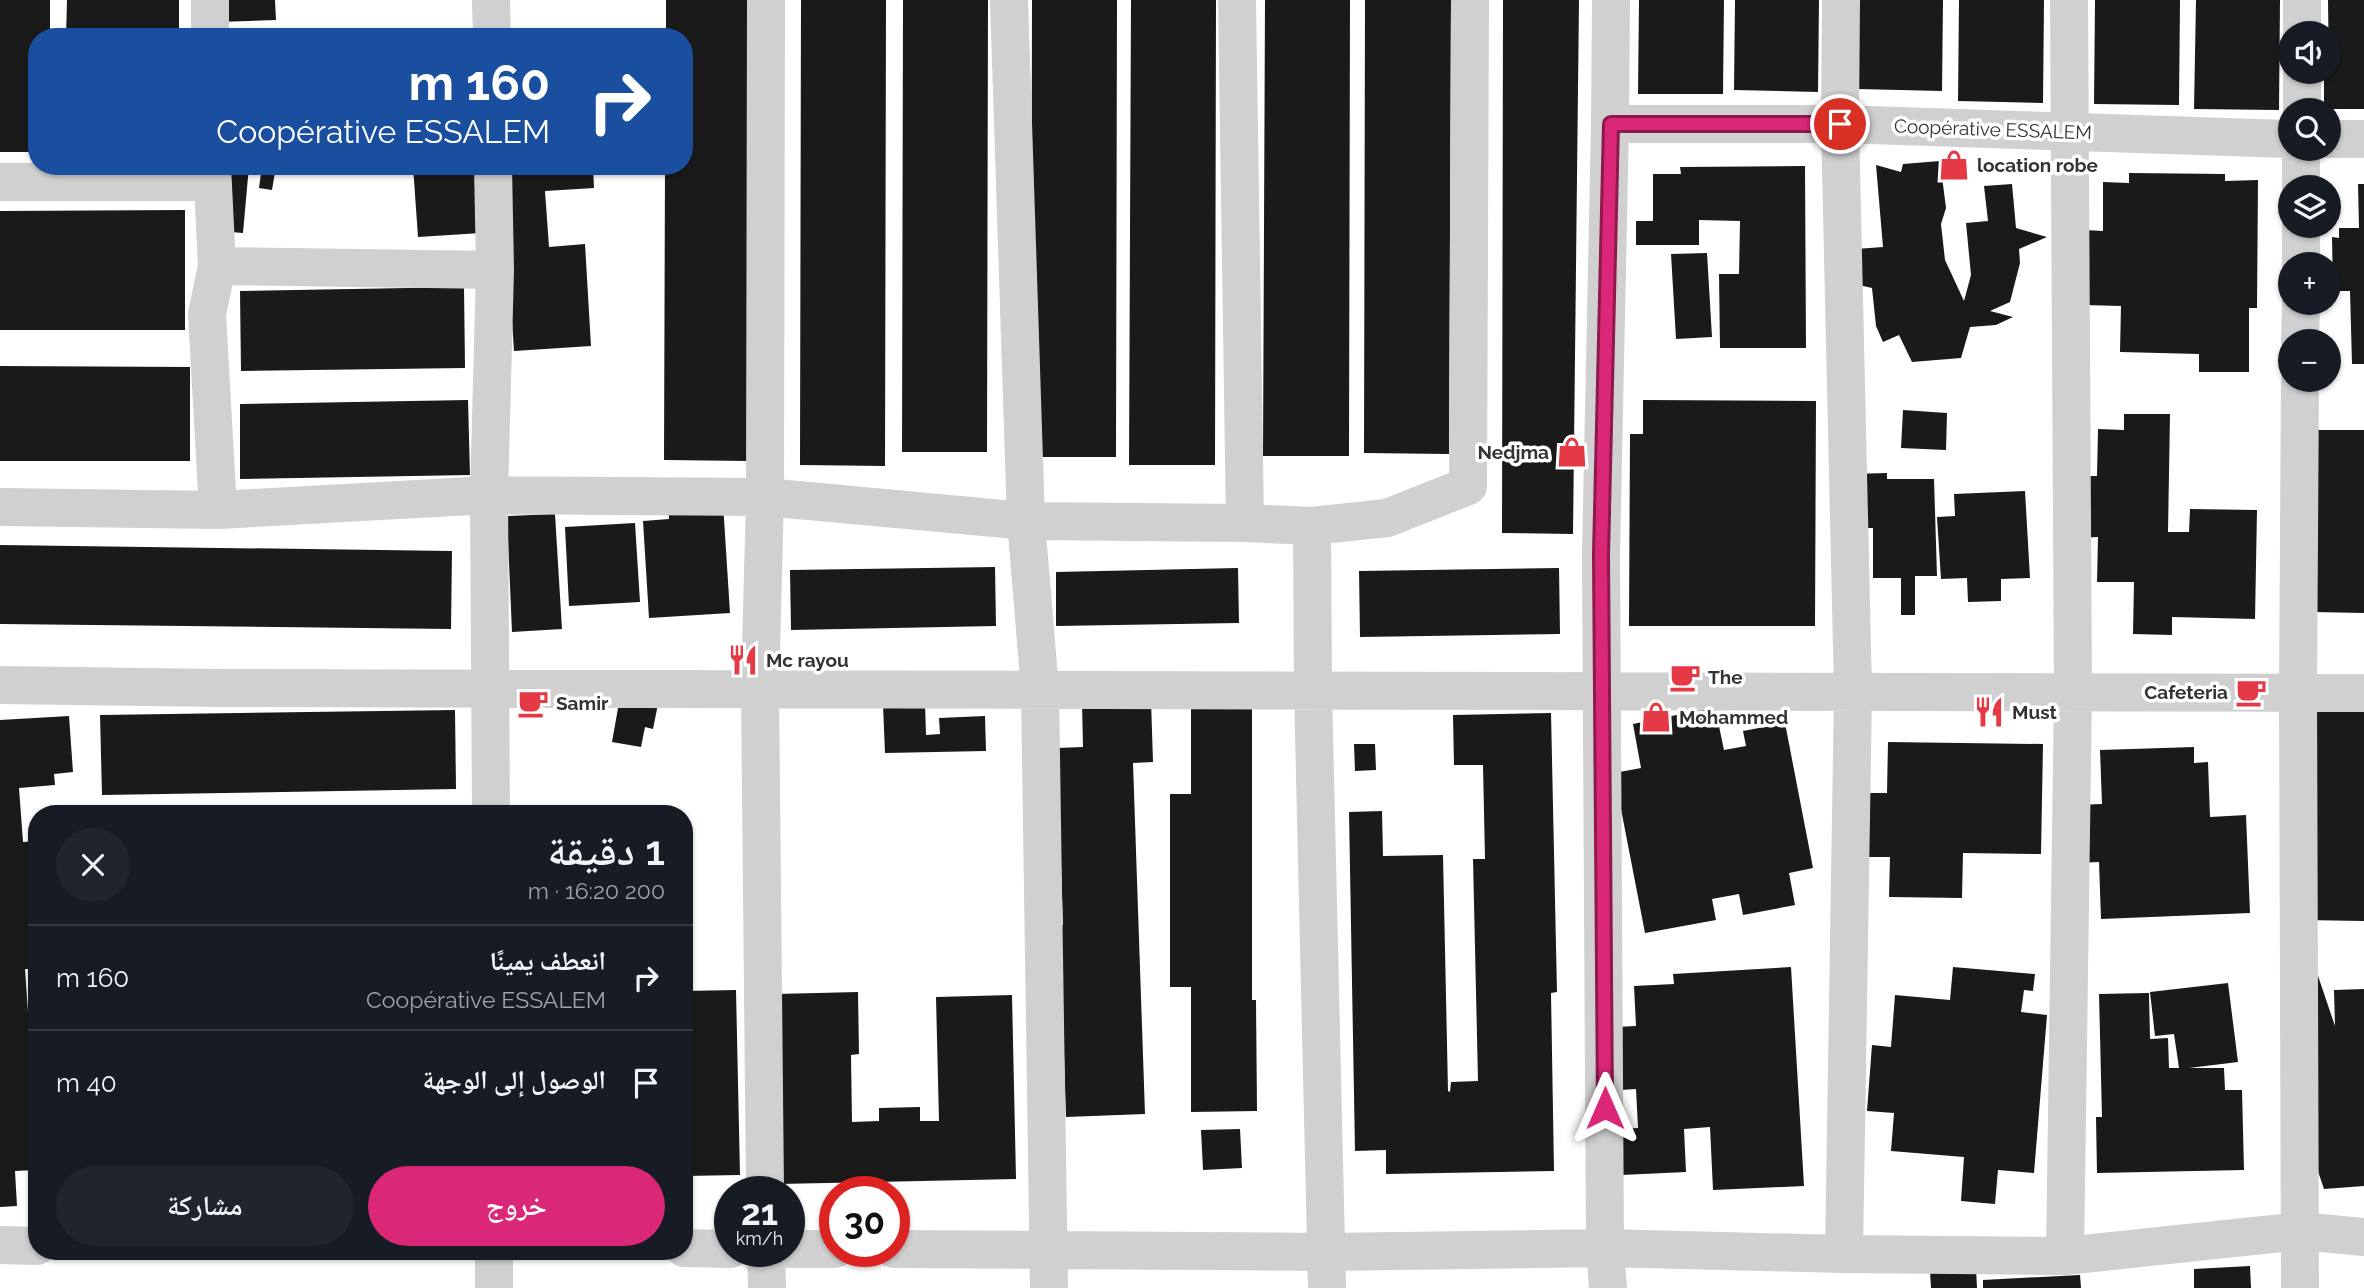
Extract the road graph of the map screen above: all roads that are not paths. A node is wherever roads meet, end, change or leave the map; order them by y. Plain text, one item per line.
1 (210, 0) edge
2 (491, 0) edge
3 (766, 0) edge
4 (1009, 0) edge
5 (1237, 0) edge
6 (1470, 0) edge
7 (1611, 0) edge
8 (1841, 0) edge
9 (2068, 0) edge
10 (2302, 0) edge
11 (2302, 21) edge
12 (210, 28) edge
13 (492, 28) edge
14 (1611, 124) junction
15 (1840, 124) junction
16 (2068, 131) junction
17 (2278, 139) edge
18 (2341, 139) edge
19 (2364, 139) edge
20 (186, 175) edge
21 (212, 175) edge
22 (494, 175) edge
23 (0, 182) edge
24 (217, 266) junction
25 (495, 270) junction
26 (2300, 392) edge
27 (489, 495) junction
28 (765, 497) junction
29 (0, 507) edge
30 (218, 509) junction
31 (1026, 521) junction
32 (1245, 523) junction
33 (1312, 526) junction
34 (0, 685) edge
35 (491, 689) junction
36 (761, 689) junction
37 (1040, 690) junction
38 (1313, 690) junction
39 (1602, 690) junction
40 (1853, 691) junction
41 (2073, 692) junction
42 (2298, 693) junction
43 (2364, 693) edge
44 (491, 805) edge
45 (765, 1176) edge
46 (2300, 1231) junction
47 (2364, 1237) edge
48 (0, 1245) edge
49 (28, 1245) edge
50 (693, 1248) edge
51 (1605, 1248) junction
52 (714, 1249) edge
53 (910, 1250) edge
54 (1049, 1250) junction
55 (1844, 1254) junction
56 (2065, 1256) junction
57 (494, 1260) edge
58 (766, 1267) edge
59 (1327, 1270) edge
60 (494, 1288) edge
61 (767, 1288) edge
62 (1049, 1288) edge
63 (1608, 1288) edge
64 (2300, 1288) edge

1 - 12 street
2 - 13 street
3 - 28 street
4 - 31 street
5 - 32 street
6 - 33 street
7 - 14 street
8 - 15 street
9 - 16 street
10 - 11 street
14 - 15 street, Coopérative ESSALEM
14 - 39 street
15 - 16 street, Coopérative ESSALEM
15 - 40 street
16 - 17 street, Coopérative ESSALEM
16 - 41 street
18 - 19 street
20 - 23 street
21 - 24 street
22 - 25 street
24 - 25 street
24 - 30 street
25 - 27 street
26 - 42 street
27 - 28 street
27 - 30 street
27 - 35 street
28 - 31 street
28 - 36 street
29 - 30 street
31 - 32 street
31 - 37 street
32 - 33 street
33 - 38 street
34 - 35 street
35 - 36 street
35 - 44 street
36 - 37 street
36 - 45 street
37 - 38 street
37 - 54 street
38 - 39 street
38 - 59 street
39 - 40 street
39 - 51 street
40 - 41 street
40 - 55 street
41 - 42 street
41 - 56 street
42 - 43 street
42 - 46 street
46 - 47 street
46 - 56 street
46 - 64 street
48 - 49 street
50 - 52 street
51 - 55 street
51 - 59 street
51 - 63 street
53 - 54 street
54 - 59 street
54 - 62 street
55 - 56 street
57 - 60 street
58 - 61 street

